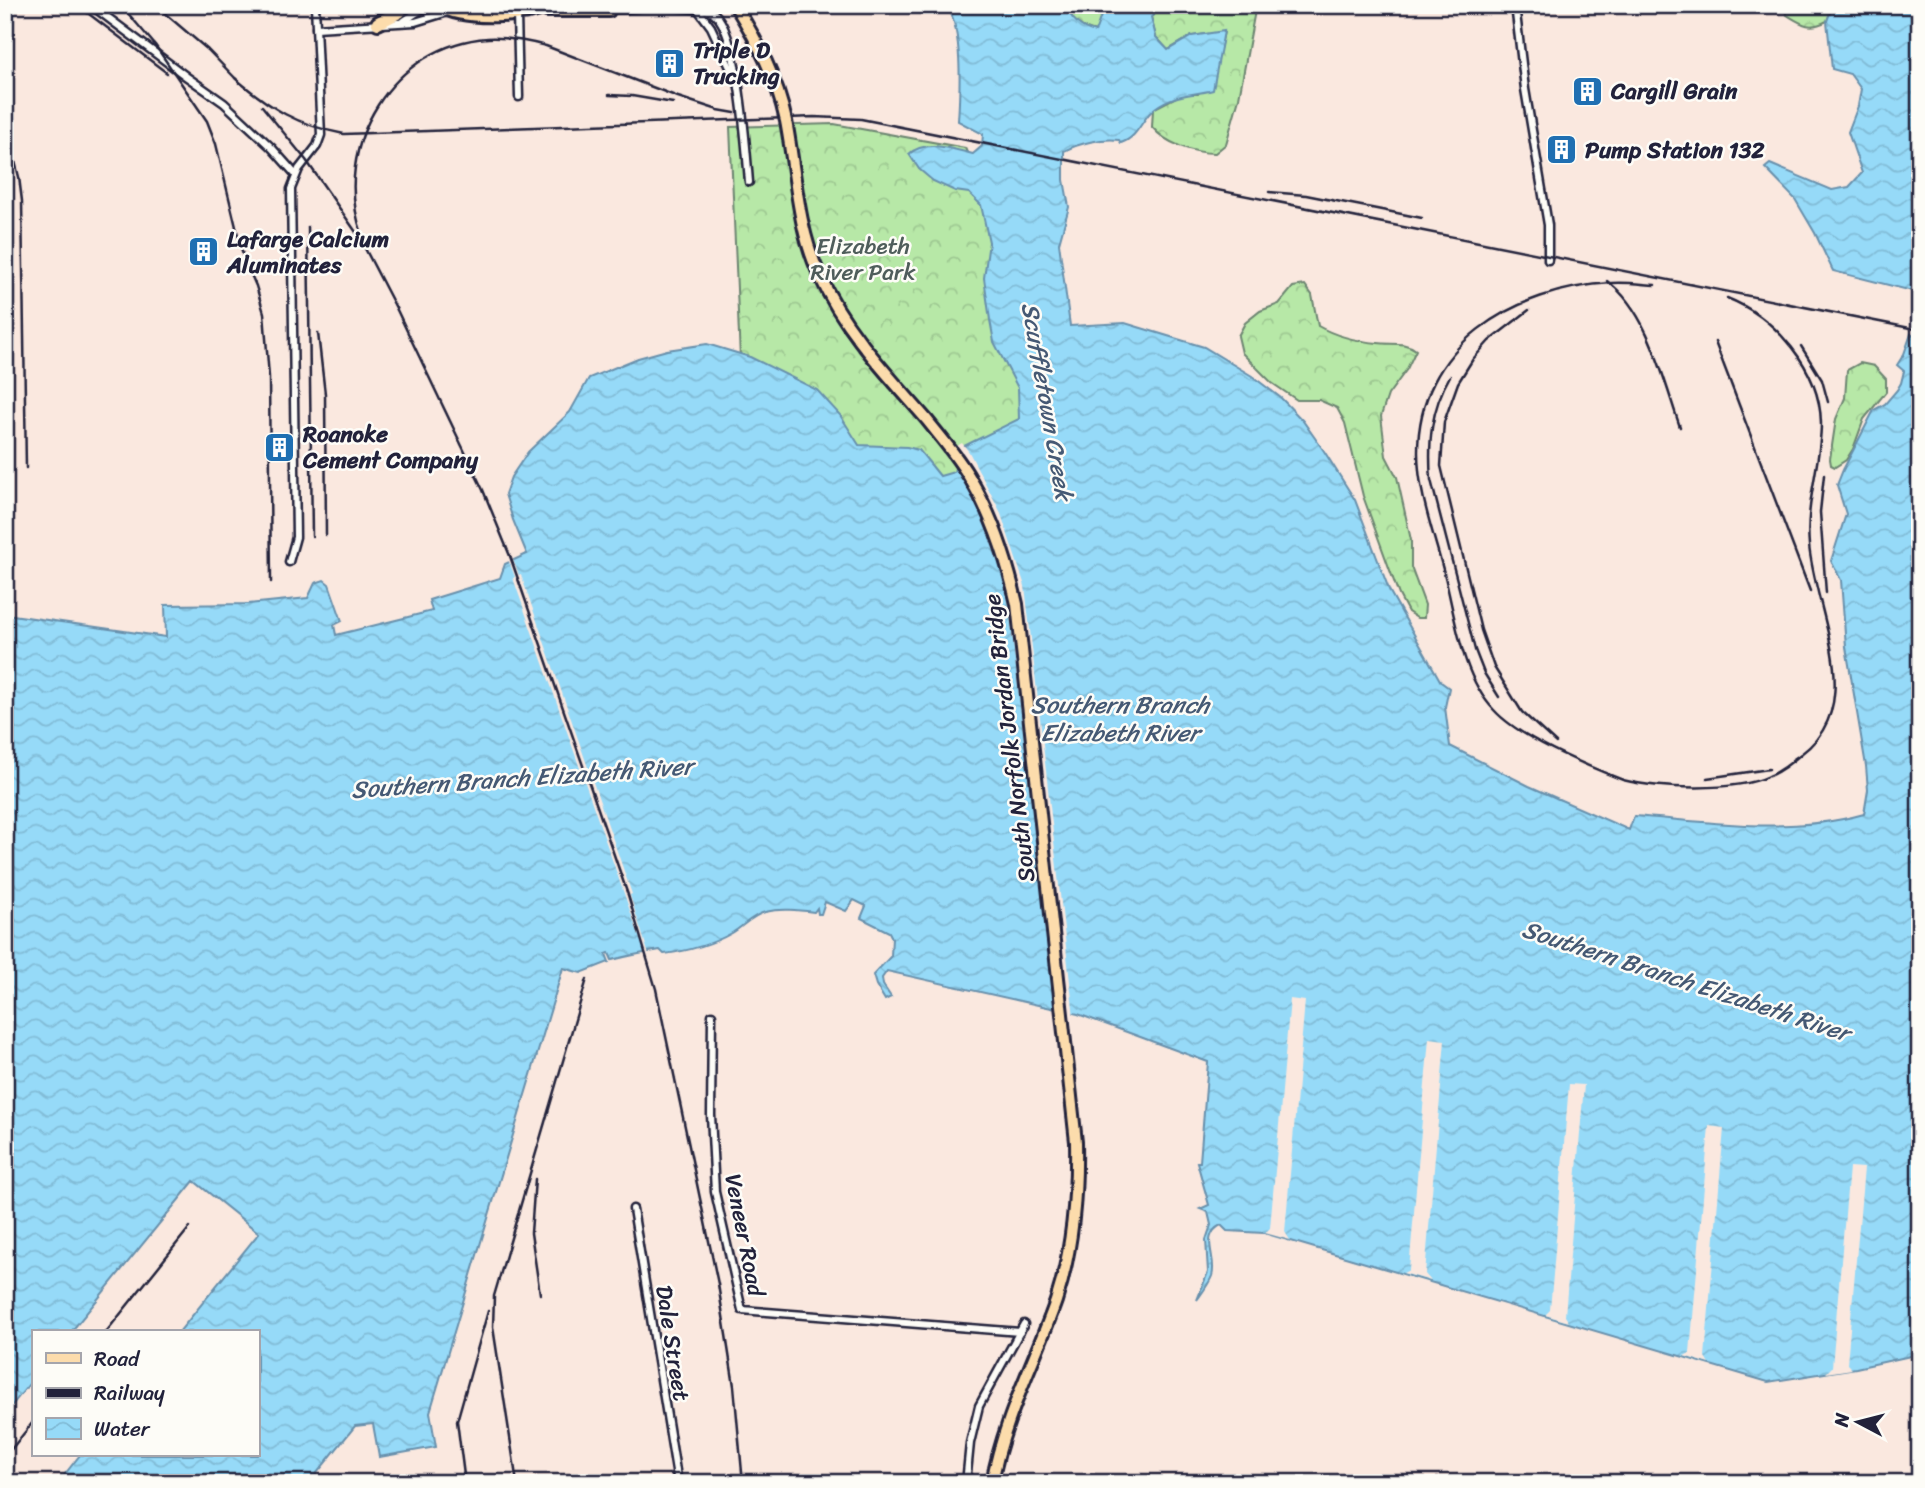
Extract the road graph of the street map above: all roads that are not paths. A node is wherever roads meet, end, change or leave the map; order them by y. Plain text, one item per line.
1 (90, 5) edge
2 (315, 5) edge
3 (404, 5) edge
4 (428, 5) edge
5 (436, 5) edge
6 (555, 5) edge
7 (592, 5) edge
8 (735, 5) edge
9 (1515, 5) edge
10 (612, 8) edge
11 (537, 10) junction
12 (448, 12) junction
13 (517, 13) junction
14 (403, 22) junction
15 (378, 23) junction
16 (316, 28) junction
17 (519, 97) dead end
18 (296, 175) junction
19 (749, 182) dead end
20 (1548, 260) dead end
21 (289, 562) dead end
22 (712, 1015) dead end
23 (633, 1209) dead end
24 (1024, 1324) dead end
25 (1020, 1332) junction
26 (678, 1483) edge
27 (967, 1483) edge
28 (992, 1483) edge

1 - 18 street
2 - 16 street
3 - 15 highway
4 - 14 street
5 - 12 main road
6 - 11 main road
7 - 10 street
8 - 28 main road, South Norfolk Jordan Bridge, bridge
9 - 20 street
10 - 11 main road
10 - 19 street
11 - 13 main road
12 - 13 main road
12 - 14 street
13 - 17 street
14 - 15 street
15 - 16 street
16 - 18 street
18 - 21 street
22 - 25 street, Veneer Road
23 - 26 street, Dale Street
24 - 25 street
25 - 27 street

